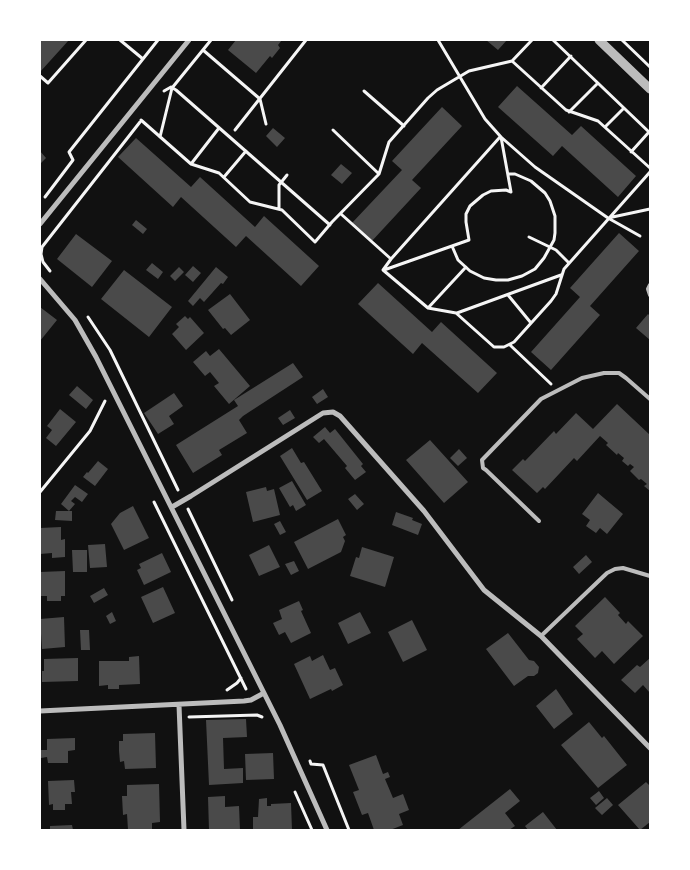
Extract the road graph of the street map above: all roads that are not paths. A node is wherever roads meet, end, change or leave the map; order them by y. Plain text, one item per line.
1 (189, 40) edge
2 (599, 40) edge
3 (650, 89) edge
4 (40, 224) edge
5 (40, 279) edge
6 (650, 285) edge
7 (650, 295) edge
8 (650, 399) edge
9 (172, 507) junction
10 (540, 521) dead end
11 (650, 576) edge
12 (541, 636) junction
13 (264, 693) junction
14 (179, 706) junction
15 (40, 711) edge
16 (650, 748) edge
17 (184, 830) edge
18 (327, 830) edge

1 - 4 street
2 - 3 street
5 - 9 street
6 - 7 lane
8 - 10 lane
9 - 12 street
9 - 13 street
11 - 12 lane
12 - 16 street
13 - 14 street
13 - 18 street
14 - 15 street
14 - 17 street

